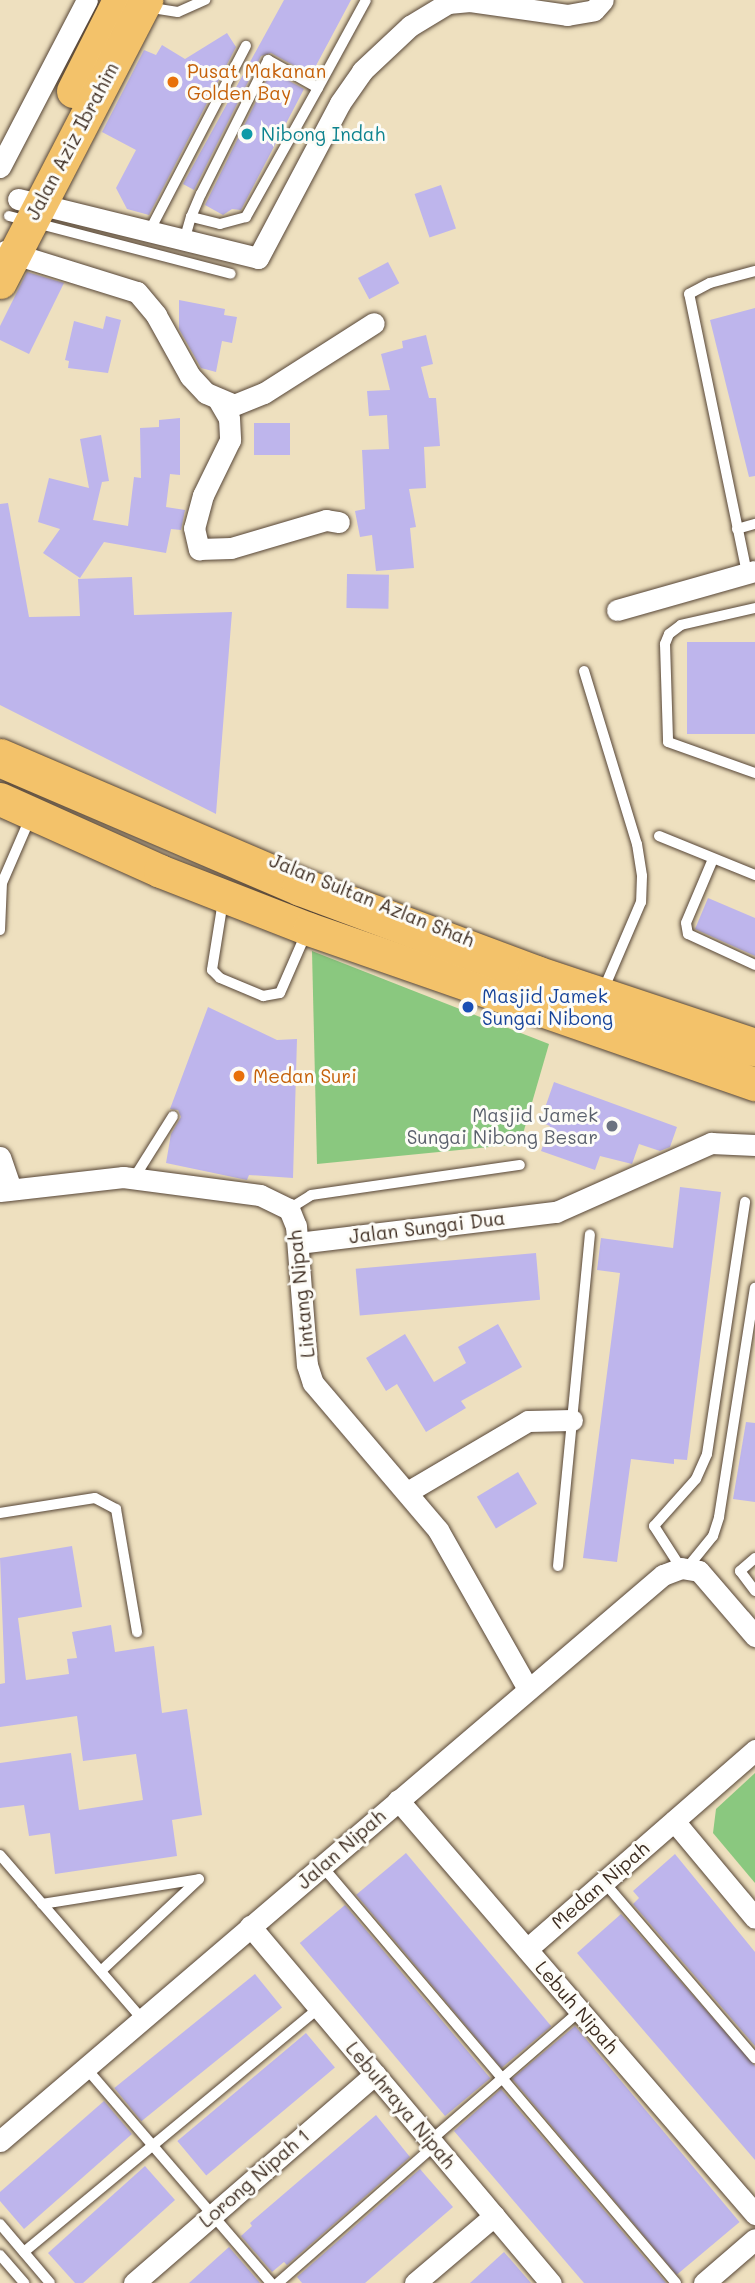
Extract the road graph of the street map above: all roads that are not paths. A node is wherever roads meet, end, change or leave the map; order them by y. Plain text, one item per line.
1 (87, 0) edge
2 (205, 0) edge
3 (366, 0) edge
4 (603, 0) edge
5 (136, 2) edge
6 (246, 46) dead end
7 (318, 88) junction
8 (0, 167) edge
9 (191, 217) junction
10 (14, 232) edge
11 (149, 232) junction
12 (184, 241) junction
13 (755, 271) edge
14 (231, 274) dead end
15 (374, 323) dead end
16 (219, 401) junction
17 (339, 522) dead end
18 (755, 524) edge
19 (737, 529) junction
20 (751, 572) edge
21 (755, 608) edge
22 (617, 610) dead end
23 (584, 671) dead end
24 (0, 740) edge
25 (0, 758) edge
26 (755, 773) edge
27 (0, 787) edge
28 (0, 799) edge
29 (32, 813) junction
30 (659, 836) dead end
31 (713, 859) junction
32 (755, 875) edge
33 (225, 896) junction
34 (309, 929) junction
35 (0, 930) edge
36 (755, 965) edge
37 (605, 986) junction
38 (755, 1034) edge
39 (755, 1048) edge
40 (755, 1074) edge
41 (755, 1084) edge
42 (173, 1116) dead end
43 (755, 1145) edge
44 (0, 1157) edge
45 (520, 1165) dead end
46 (134, 1178) junction
47 (6, 1190) edge
48 (745, 1202) dead end
49 (289, 1209) junction
50 (590, 1235) dead end
51 (298, 1243) junction
52 (755, 1288) edge
53 (572, 1420) junction
54 (409, 1491) junction
55 (0, 1513) edge
56 (755, 1558) edge
57 (558, 1566) dead end
58 (684, 1568) junction
59 (755, 1591) edge
60 (137, 1632) dead end
61 (755, 1636) edge
62 (527, 1687) junction
63 (755, 1750) edge
64 (398, 1800) junction
65 (674, 1821) junction
66 (0, 1855) edge
67 (322, 1866) junction
68 (604, 1882) junction
69 (42, 1904) junction
70 (755, 1918) edge
71 (250, 1926) junction
72 (527, 1949) junction
73 (101, 1971) junction
74 (319, 2008) junction
75 (580, 2011) junction
76 (142, 2019) junction
77 (755, 2058) edge
78 (86, 2068) junction
79 (375, 2074) junction
80 (502, 2078) junction
81 (0, 2141) edge
82 (433, 2143) junction
83 (153, 2146) junction
84 (755, 2214) edge
85 (212, 2215) junction
86 (494, 2216) junction
87 (0, 2224) edge
88 (755, 2239) edge
89 (24, 2252) junction
90 (0, 2255) edge
91 (24, 2283) edge
92 (50, 2283) edge
93 (134, 2283) edge
94 (271, 2283) edge
95 (278, 2283) edge
96 (415, 2283) edge
97 (551, 2283) edge
98 (676, 2283) edge
99 (704, 2283) edge

1 - 8 street
2 - 5 lane
3 - 7 lane
4 - 12 street
5 - 10 main road, Jalan Aziz Ibrahim
6 - 11 lane
7 - 9 lane
7 - 9 lane
9 - 12 lane
10 - 11 street
10 - 14 lane
10 - 16 street
11 - 12 street
13 - 19 lane
15 - 16 street
16 - 17 street
18 - 19 lane
19 - 20 lane
20 - 22 street
21 - 26 lane
23 - 37 lane
24 - 37 main road, Jalan Sultan Azlan Shah
25 - 39 highway, Jalan Sultan Azlan Shah
27 - 40 highway, Jalan Sultan Azlan Shah
28 - 29 main road
29 - 33 main road
29 - 35 lane
30 - 31 lane
31 - 32 lane
31 - 36 lane
33 - 34 main road
33 - 34 lane
34 - 41 main road
37 - 38 main road, Jalan Sultan Azlan Shah
42 - 46 lane
43 - 51 street, Jalan Sungai Dua
44 - 47 street
45 - 49 lane
46 - 47 street, Lintang Nipah
46 - 49 street, Lintang Nipah
48 - 58 lane
49 - 51 street, Lintang Nipah
50 - 53 lane
51 - 54 street, Lintang Nipah
52 - 58 lane
53 - 54 street
53 - 57 lane
54 - 62 street, Lintang Nipah
55 - 60 lane
56 - 59 lane
58 - 61 street
58 - 62 street, Jalan Nipah
62 - 64 street, Jalan Nipah
63 - 65 street, Medan Nipah
64 - 67 street, Jalan Nipah
64 - 72 street, Lebuh Nipah
65 - 68 street, Medan Nipah
65 - 70 street
66 - 69 lane
67 - 71 street, Jalan Nipah
67 - 80 lane
68 - 72 street, Medan Nipah
68 - 77 lane
69 - 73 lane
69 - 73 lane
71 - 74 street, Lebuhraya Nipah
71 - 76 street, Jalan Nipah
72 - 75 street, Lebuh Nipah
73 - 76 lane
74 - 79 street, Lebuhraya Nipah
74 - 83 lane
75 - 80 lane
75 - 84 street, Lebuh Nipah
76 - 78 street, Jalan Nipah
78 - 81 street, Jalan Nipah
78 - 83 lane
79 - 82 street, Lebuhraya Nipah
79 - 85 street, Lorong Nipah 1
80 - 82 lane
80 - 98 lane
82 - 86 street, Lebuhraya Nipah
82 - 95 lane
83 - 85 lane
83 - 89 lane
85 - 93 street, Lorong Nipah 1
85 - 94 lane
86 - 96 street
86 - 97 street, Lebuhraya Nipah
87 - 89 lane
88 - 99 street
89 - 92 lane
90 - 91 lane

